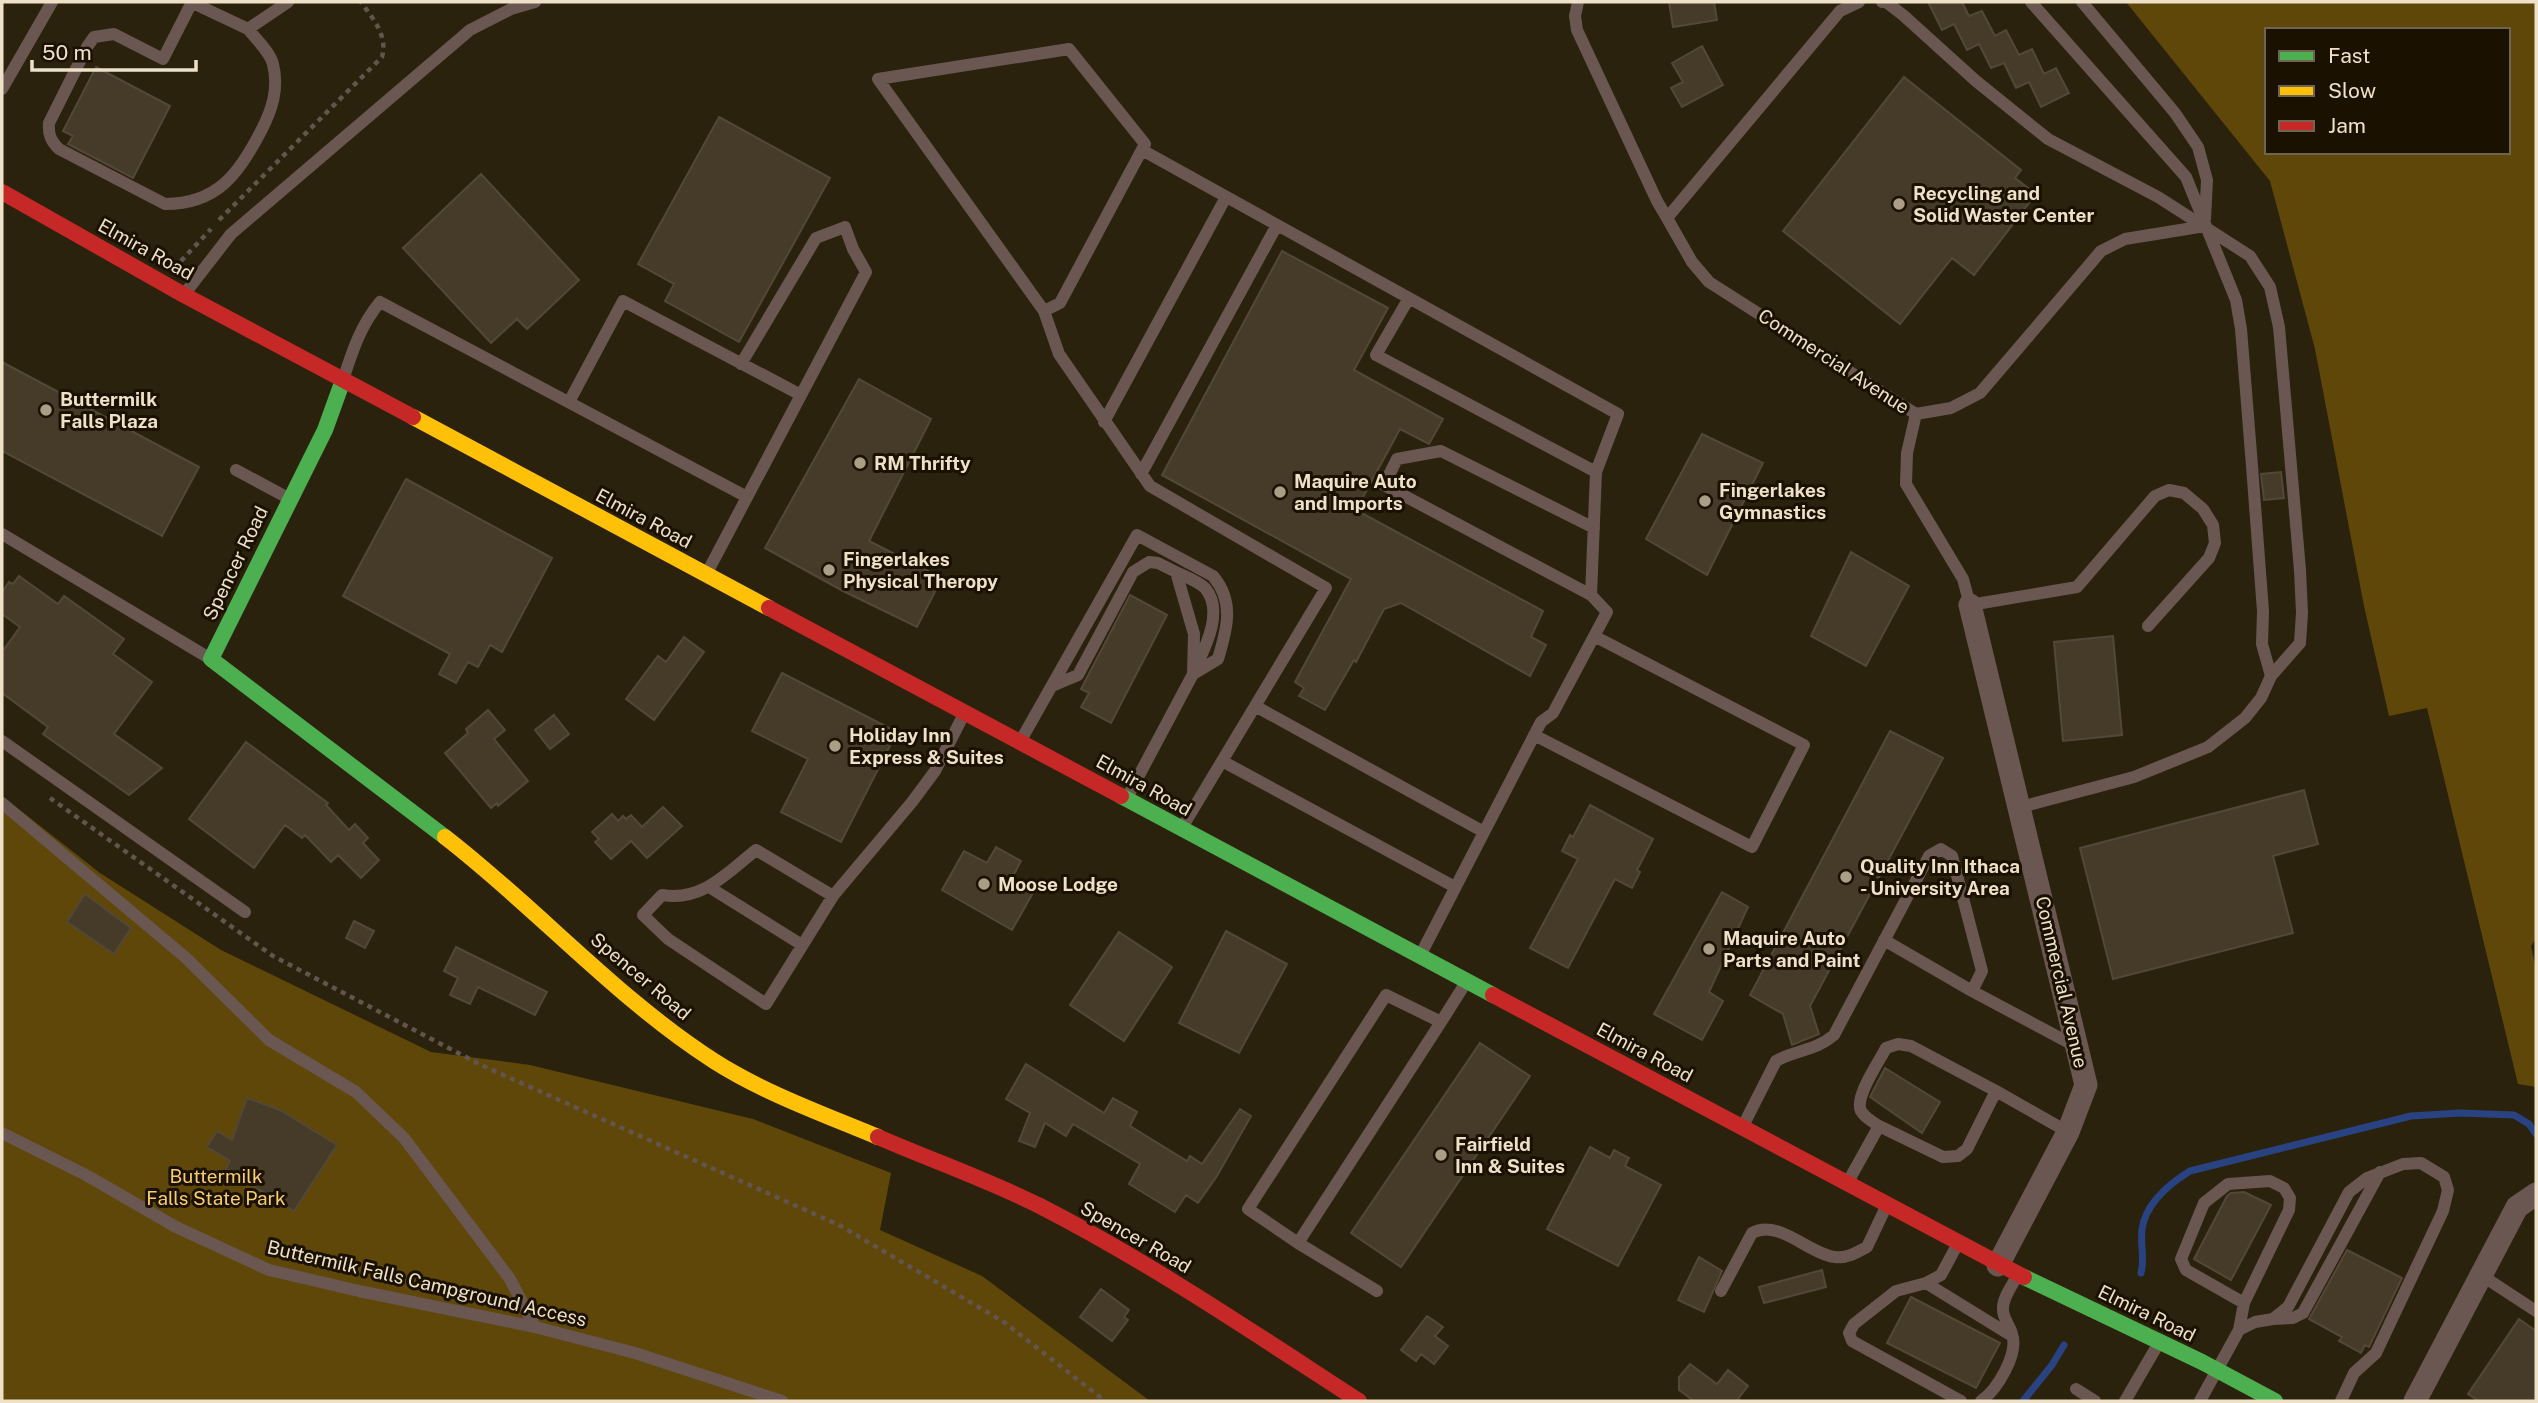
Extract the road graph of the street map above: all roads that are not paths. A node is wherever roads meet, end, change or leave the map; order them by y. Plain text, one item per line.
1 (52, 2) edge
2 (192, 2) edge
3 (288, 2) edge
4 (536, 2) edge
5 (1577, 2) edge
6 (1859, 2) edge
7 (1882, 2) edge
8 (2032, 2) edge
9 (2082, 2) edge
10 (248, 29) junction
11 (2, 89) edge
12 (1142, 150) junction
13 (2, 192) edge
14 (1226, 197) junction
15 (1667, 218) junction
16 (1277, 225) junction
17 (2205, 226) junction
18 (184, 295) junction
19 (1409, 298) junction
20 (1044, 311) junction
21 (741, 364) junction
22 (343, 380) junction
23 (801, 395) junction
24 (569, 402) junction
25 (1916, 414) junction
26 (1104, 422) junction
27 (236, 470) dead end
28 (1596, 472) junction
29 (1141, 474) junction
30 (747, 497) junction
31 (290, 499) junction
32 (1594, 528) junction
33 (2, 534) edge
34 (1176, 572) junction
35 (706, 574) junction
36 (1591, 595) junction
37 (1970, 605) junction
38 (2148, 626) dead end
39 (1594, 636) junction
40 (211, 659) junction
41 (1193, 674) junction
42 (2271, 676) junction
43 (1052, 686) junction
44 (1255, 706) junction
45 (965, 713) junction
46 (1534, 735) junction
47 (2, 741) edge
48 (1020, 742) junction
49 (1222, 761) junction
50 (1126, 799) junction
51 (2, 803) edge
52 (2021, 807) junction
53 (1181, 830) junction
54 (1484, 832) junction
55 (709, 887) junction
56 (1455, 887) junction
57 (833, 897) junction
58 (245, 912) dead end
59 (1884, 940) junction
60 (802, 946) junction
61 (1420, 956) junction
62 (1467, 981) junction
63 (1972, 992) junction
64 (1441, 1022) junction
65 (2078, 1047) junction
66 (1996, 1091) junction
67 (1879, 1126) junction
68 (1742, 1128) junction
69 (2068, 1132) junction
70 (2, 1133) edge
71 (2380, 1172) junction
72 (1847, 1184) junction
73 (2536, 1194) edge
74 (1887, 1205) junction
75 (1298, 1243) junction
76 (1958, 1244) junction
77 (2008, 1269) junction
78 (2481, 1275) junction
79 (1926, 1283) junction
80 (1377, 1291) dead end
81 (1721, 1291) dead end
82 (2244, 1303) junction
83 (2536, 1311) edge
84 (2273, 1319) junction
85 (535, 1327) junction
86 (2239, 1330) junction
87 (2014, 1336) junction
88 (2159, 1342) junction
89 (2219, 1371) junction
90 (2076, 1389) dead end
91 (782, 1401) edge
92 (1359, 1401) edge
93 (1961, 1401) edge
94 (1981, 1401) edge
95 (2095, 1401) edge
96 (2125, 1401) edge
97 (2200, 1401) edge
98 (2275, 1401) edge
99 (2341, 1401) edge
100 (2414, 1401) edge

1 - 11 lane
2 - 10 lane
2 - 10 lane
3 - 10 lane
4 - 18 lane
5 - 15 lane, Commercial Avenue
6 - 15 lane
7 - 17 lane
8 - 17 lane
9 - 17 lane
12 - 14 lane
12 - 20 lane
12 - 20 lane
13 - 18 main road, Elmira Road
14 - 16 lane
14 - 26 lane
15 - 25 lane, Commercial Avenue
16 - 19 lane
16 - 29 lane
17 - 25 lane
17 - 42 lane
17 - 42 lane
18 - 22 main road, Elmira Road
19 - 28 lane
19 - 28 lane
20 - 26 lane
21 - 23 lane
21 - 23 lane
21 - 24 lane
22 - 24 lane
22 - 31 main road, Spencer Road
22 - 35 main road, Elmira Road
23 - 30 lane
24 - 30 lane
25 - 37 lane, Commercial Avenue
26 - 29 lane
27 - 31 lane
28 - 32 lane
29 - 44 lane
30 - 35 lane
31 - 40 main road, Spencer Road
32 - 36 lane
32 - 36 lane
33 - 40 lane
34 - 41 lane
34 - 41 lane
34 - 43 lane
35 - 45 main road, Elmira Road
36 - 39 lane
37 - 38 lane
37 - 52 street, Commercial Avenue
39 - 46 lane
39 - 46 lane
40 - 92 main road, Spencer Road
41 - 43 lane
41 - 50 lane
42 - 52 lane
43 - 48 lane
44 - 49 lane
44 - 54 lane
45 - 48 main road, Elmira Road
45 - 57 lane
46 - 54 lane
47 - 58 lane
48 - 50 main road, Elmira Road
49 - 53 lane
49 - 56 lane
50 - 53 main road, Elmira Road
51 - 85 lane
52 - 65 street, Commercial Avenue
53 - 61 main road, Elmira Road
54 - 56 lane
55 - 57 lane
55 - 60 lane
55 - 60 lane
56 - 61 lane
57 - 60 lane
59 - 63 lane
59 - 63 lane
59 - 68 lane
61 - 62 main road, Elmira Road
62 - 64 lane
62 - 68 main road, Elmira Road
63 - 65 lane
64 - 75 lane
64 - 75 lane
65 - 69 street, Commercial Avenue
66 - 67 lane
66 - 67 lane
66 - 69 lane
67 - 72 lane
68 - 72 main road, Elmira Road
69 - 77 street, Commercial Avenue
70 - 85 lane, Buttermilk Falls Campground Access
71 - 84 lane
71 - 84 lane
71 - 99 lane
72 - 74 main road, Elmira Road
73 - 78 street
74 - 76 main road, Elmira Road
74 - 81 lane
75 - 80 lane
76 - 77 main road, Elmira Road
76 - 79 lane
77 - 87 lane
77 - 88 main road, Elmira Road
78 - 83 lane
78 - 100 street
79 - 87 lane
79 - 93 lane
82 - 82 lane
82 - 86 lane
84 - 86 lane
85 - 91 lane, Buttermilk Falls Campground Access
86 - 89 lane
87 - 94 lane
88 - 89 main road, Elmira Road
88 - 96 lane
89 - 97 lane
89 - 98 main road, Elmira Road
90 - 95 lane

